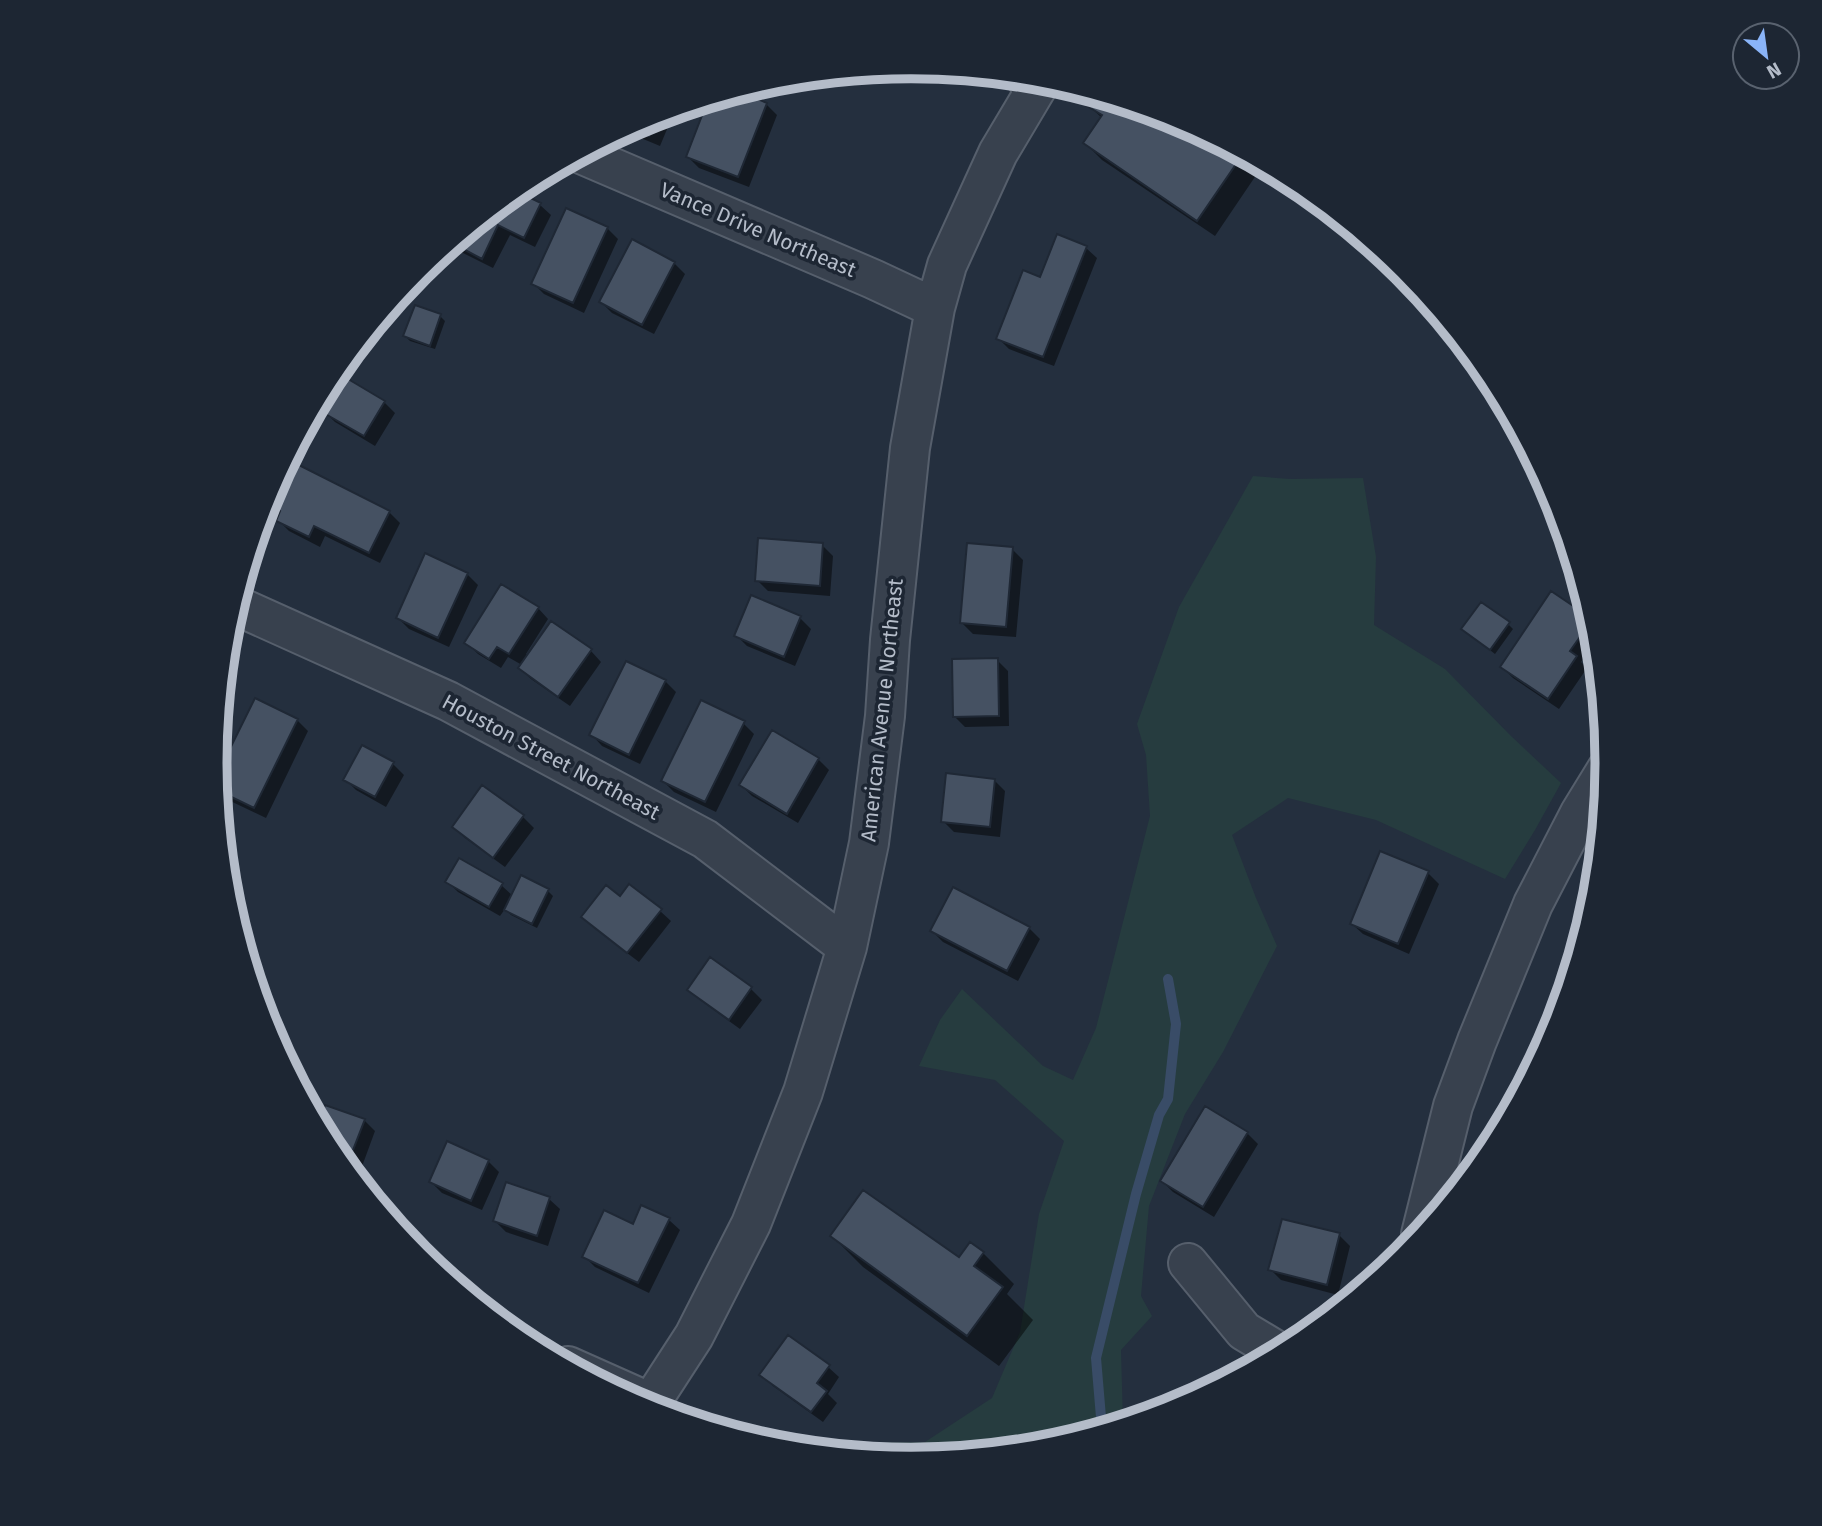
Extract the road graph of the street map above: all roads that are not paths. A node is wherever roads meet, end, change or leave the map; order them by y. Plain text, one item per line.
1 (1027, 89) edge
2 (590, 158) edge
3 (935, 308) junction
4 (245, 609) edge
5 (1594, 790) edge
6 (847, 947) junction
7 (1426, 1212) edge
8 (1188, 1263) dead end
9 (1269, 1346) edge
10 (655, 1397) edge

1 - 3 street, American Avenue Northeast
2 - 3 street, Vance Drive Northeast
3 - 6 street, American Avenue Northeast
4 - 6 street, Houston Street Northeast
5 - 7 street
6 - 10 street, American Avenue Northeast
8 - 9 street

